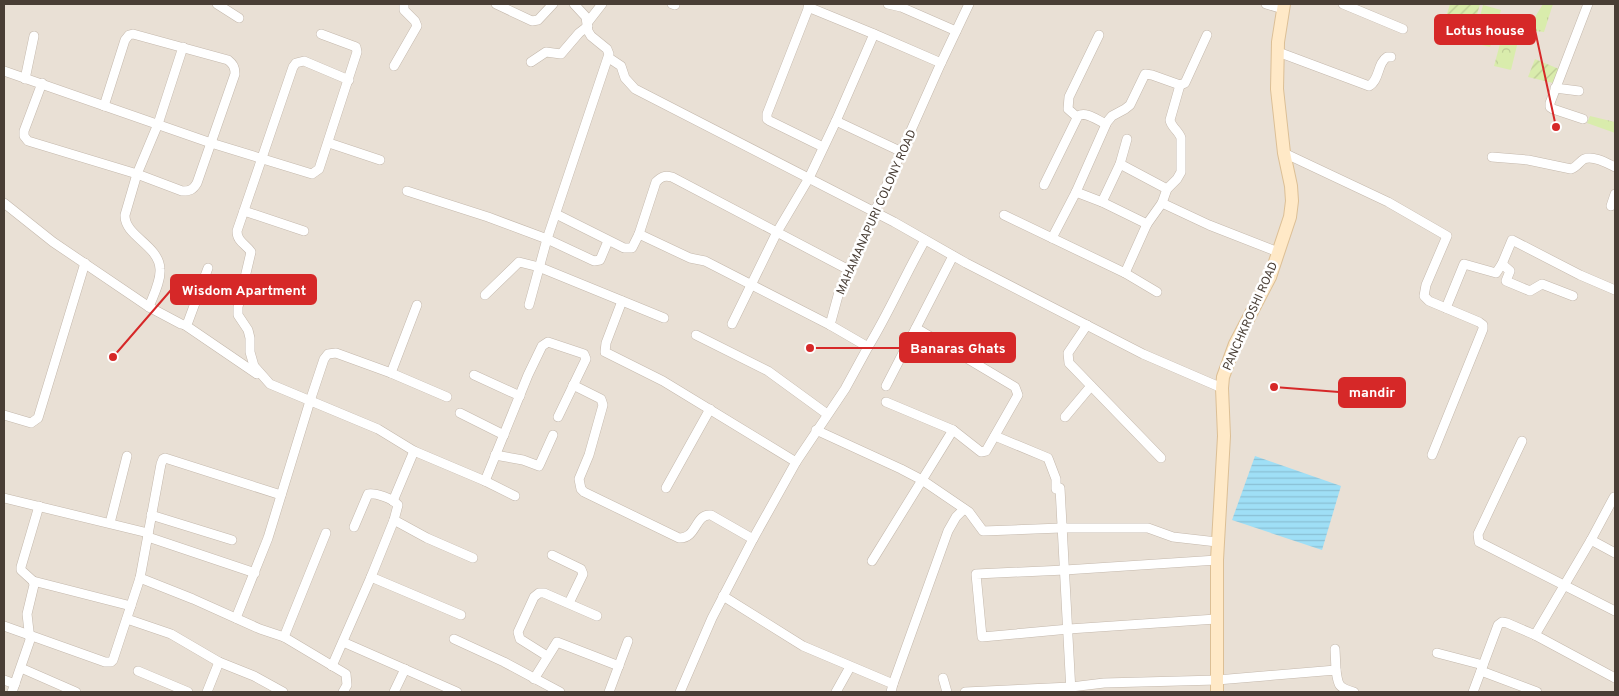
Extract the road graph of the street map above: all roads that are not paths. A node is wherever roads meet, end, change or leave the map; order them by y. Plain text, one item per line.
1 (216, 4) edge
2 (404, 4) edge
3 (496, 4) edge
4 (553, 4) edge
5 (574, 4) edge
6 (602, 4) edge
7 (888, 4) edge
8 (969, 4) edge
9 (1266, 4) edge
10 (1343, 4) edge
11 (1588, 4) edge
12 (809, 6) edge
13 (1284, 6) edge
14 (239, 18) dead end
15 (588, 24) junction
16 (1403, 29) dead end
17 (956, 31) junction
18 (321, 34) dead end
19 (874, 34) junction
20 (1099, 35) dead end
21 (1207, 35) dead end
22 (34, 36) dead end
23 (183, 47) junction
24 (1278, 52) junction
25 (1392, 57) dead end
26 (609, 58) junction
27 (531, 62) dead end
28 (941, 63) junction
29 (394, 66) dead end
30 (4, 71) edge
31 (25, 79) junction
32 (349, 80) junction
33 (42, 83) junction
34 (1180, 85) junction
35 (1555, 88) junction
36 (1579, 91) dead end
37 (104, 106) junction
38 (1077, 118) junction
39 (1583, 120) dead end
40 (836, 121) junction
41 (158, 124) junction
42 (1106, 124) junction
43 (1126, 139) dead end
44 (211, 143) junction
45 (329, 143) junction
46 (823, 147) junction
47 (902, 152) junction
48 (1284, 153) junction
49 (1492, 157) dead end
50 (262, 159) junction
51 (380, 160) dead end
52 (1120, 164) junction
53 (1615, 167) edge
54 (137, 174) junction
55 (809, 178) junction
56 (1044, 184) dead end
57 (1168, 189) junction
58 (407, 191) dead end
59 (1076, 192) junction
60 (1615, 194) edge
61 (1102, 202) junction
62 (1162, 203) junction
63 (4, 206) edge
64 (1611, 206) dead end
65 (244, 211) junction
66 (556, 214) junction
67 (875, 214) junction
68 (1004, 215) dead end
69 (1148, 224) junction
70 (304, 231) dead end
71 (777, 232) junction
72 (640, 234) junction
73 (548, 238) junction
74 (1052, 238) junction
75 (926, 240) junction
76 (608, 241) junction
77 (1278, 252) junction
78 (953, 256) junction
79 (85, 263) junction
80 (1502, 264) junction
81 (539, 266) junction
82 (208, 268) dead end
83 (849, 270) junction
84 (1125, 273) junction
85 (752, 285) junction
86 (1615, 290) edge
87 (1157, 292) dead end
88 (485, 295) dead end
89 (1573, 296) dead end
90 (622, 301) junction
91 (416, 305) dead end
92 (529, 306) dead end
93 (149, 307) junction
94 (1446, 308) junction
95 (664, 318) dead end
96 (185, 324) junction
97 (732, 324) dead end
98 (830, 325) junction
99 (1087, 326) junction
100 (916, 328) junction
101 (696, 336) dead end
102 (868, 348) junction
103 (390, 373) junction
104 (474, 375) dead end
105 (263, 378) junction
106 (573, 385) junction
107 (886, 386) dead end
108 (1091, 386) junction
109 (1222, 388) junction
110 (520, 396) junction
111 (447, 397) dead end
112 (310, 401) junction
113 (886, 402) dead end
114 (710, 409) junction
115 (460, 413) dead end
116 (827, 414) junction
117 (4, 416) edge
118 (558, 417) dead end
119 (1065, 417) dead end
120 (816, 430) junction
121 (953, 430) junction
122 (504, 435) junction
123 (553, 435) dead end
124 (995, 436) junction
125 (1522, 441) dead end
126 (414, 451) junction
127 (495, 455) junction
128 (1432, 455) dead end
129 (127, 456) dead end
130 (1161, 458) dead end
131 (796, 462) junction
132 (922, 480) junction
133 (485, 481) junction
134 (666, 488) dead end
135 (281, 495) junction
136 (515, 496) dead end
137 (1614, 497) edge
138 (4, 498) edge
139 (393, 501) junction
140 (39, 506) junction
141 (964, 508) junction
142 (151, 515) junction
143 (394, 520) junction
144 (110, 523) junction
145 (354, 527) dead end
146 (1061, 528) junction
147 (326, 533) dead end
148 (148, 535) junction
149 (753, 539) junction
150 (232, 540) dead end
151 (1591, 540) junction
152 (1217, 542) junction
153 (1615, 553) edge
154 (552, 555) dead end
155 (473, 558) dead end
156 (872, 560) dead end
157 (1217, 560) junction
158 (1065, 570) junction
159 (255, 573) junction
160 (371, 577) junction
161 (140, 578) junction
162 (34, 580) junction
163 (1564, 585) junction
164 (723, 596) junction
165 (569, 603) junction
166 (131, 606) junction
167 (1615, 611) edge
168 (461, 614) dead end
169 (597, 616) dead end
170 (236, 618) junction
171 (127, 619) junction
172 (1216, 620) junction
173 (4, 626) edge
174 (1069, 630) junction
175 (1536, 635) junction
176 (30, 636) junction
177 (284, 637) junction
178 (454, 639) dead end
179 (628, 641) dead end
180 (343, 642) junction
181 (1335, 649) dead end
182 (1437, 653) dead end
183 (547, 656) junction
184 (219, 662) junction
185 (332, 666) junction
186 (619, 666) junction
187 (850, 667) junction
188 (21, 668) junction
189 (1482, 668) junction
190 (405, 669) junction
191 (1336, 670) junction
192 (138, 671) dead end
193 (942, 678) dead end
194 (1615, 678) edge
195 (534, 679) junction
196 (4, 680) edge
197 (1217, 686) edge
198 (13, 688) edge
199 (892, 688) edge
200 (1071, 690) edge
201 (76, 692) edge
202 (188, 692) edge
203 (207, 692) edge
204 (282, 692) edge
205 (342, 692) edge
206 (394, 692) edge
207 (456, 692) edge
208 (560, 692) edge
209 (609, 692) edge
210 (680, 692) edge
211 (836, 692) edge
212 (947, 692) edge
213 (965, 692) edge
214 (1354, 692) edge
215 (1473, 692) edge
216 (1537, 692) edge

1 - 14 street
2 - 29 street
3 - 4 street
5 - 15 street
6 - 15 street
7 - 17 street
8 - 17 street, MAHAMANAPURI COLONY ROAD
9 - 13 street
10 - 16 street
11 - 35 street
12 - 19 street
12 - 46 street
13 - 24 street, PANCHKROSHI ROAD
15 - 26 street
15 - 27 street
17 - 28 street, MAHAMANAPURI COLONY ROAD
18 - 32 street
19 - 28 street
19 - 40 street
20 - 38 street
21 - 34 street
22 - 31 street
23 - 37 street
23 - 41 street
23 - 44 street
24 - 25 street
24 - 48 street, PANCHKROSHI ROAD
26 - 55 street
26 - 66 street
28 - 47 street, MAHAMANAPURI COLONY ROAD
30 - 31 street
31 - 33 street
32 - 45 street
32 - 50 street
33 - 37 street
33 - 54 street
34 - 42 street
34 - 57 street
35 - 36 street
35 - 39 street
37 - 41 street
38 - 42 street
38 - 56 street
40 - 46 street
40 - 47 street
41 - 44 street
41 - 54 street
42 - 59 street
43 - 52 street
44 - 50 street
44 - 54 street
45 - 50 street
45 - 51 street
46 - 55 street
47 - 67 street, MAHAMANAPURI COLONY ROAD
48 - 77 street, PANCHKROSHI ROAD
48 - 94 street
49 - 53 street
50 - 65 street
52 - 57 street
52 - 61 street
54 - 93 street
55 - 67 street
55 - 71 street
57 - 62 street
58 - 73 street
59 - 61 street
59 - 74 street
60 - 64 street
61 - 69 street
62 - 69 street
62 - 77 street
63 - 79 street
65 - 70 street
65 - 105 street
66 - 73 street
66 - 76 street
67 - 75 street
67 - 83 street, MAHAMANAPURI COLONY ROAD
68 - 74 street
69 - 84 street
71 - 72 street
71 - 83 street
71 - 85 street
72 - 76 street
72 - 85 street
73 - 76 street
73 - 81 street
74 - 84 street
75 - 78 street
75 - 102 street
77 - 109 street, PANCHKROSHI ROAD
78 - 99 street
78 - 100 street
79 - 93 street
79 - 117 street
80 - 86 street
80 - 89 street
80 - 94 street
81 - 88 street
81 - 90 street
81 - 92 street
82 - 96 street
83 - 98 street, MAHAMANAPURI COLONY ROAD
84 - 87 street
85 - 97 street
85 - 98 street
90 - 95 street
90 - 114 street
91 - 103 street
93 - 96 street
94 - 128 street
96 - 105 street
98 - 102 street
99 - 108 street
99 - 109 street
100 - 107 street
100 - 124 street
101 - 116 street
102 - 116 street
103 - 111 street
103 - 112 street
104 - 110 street
105 - 112 street
106 - 110 street
106 - 118 street
106 - 149 street
108 - 119 street
108 - 130 street
109 - 152 street, PANCHKROSHI ROAD
110 - 122 street
112 - 126 street
112 - 135 street
113 - 121 street
114 - 131 street
114 - 134 street
115 - 122 street
116 - 120 street
120 - 131 street
120 - 132 street
121 - 124 street
121 - 132 street
122 - 127 street
123 - 127 street
124 - 146 street
125 - 163 street
126 - 133 street
126 - 139 street
127 - 133 street
129 - 144 street
131 - 149 street
132 - 141 street
132 - 156 street
133 - 136 street
135 - 142 street
135 - 159 street
137 - 151 street
138 - 140 street
139 - 143 street
139 - 145 street
140 - 144 street
140 - 162 street
141 - 146 street
141 - 199 street
142 - 148 street
142 - 150 street
143 - 155 street
143 - 160 street
144 - 148 street
146 - 152 street
146 - 158 street
147 - 177 street
148 - 159 street
148 - 161 street
149 - 164 street
151 - 153 street
151 - 163 street
152 - 157 street, PANCHKROSHI ROAD
154 - 165 street
157 - 158 street
157 - 172 street, PANCHKROSHI ROAD
158 - 174 street
158 - 174 street
159 - 170 street
160 - 168 street
160 - 180 street
161 - 166 street
161 - 170 street
162 - 166 street
162 - 176 street
163 - 167 street
163 - 175 street
164 - 187 street
164 - 210 street
165 - 169 street
165 - 183 street
166 - 171 street
170 - 177 street
171 - 176 street
171 - 184 street
172 - 174 street
172 - 197 street, PANCHKROSHI ROAD
173 - 176 street
174 - 200 street
175 - 189 street
175 - 194 street
176 - 188 street
177 - 185 street
178 - 195 street
179 - 186 street
180 - 185 street
180 - 190 street
181 - 191 street
182 - 189 street
183 - 186 street
183 - 195 street
184 - 203 street
184 - 204 street
185 - 205 street
186 - 209 street
187 - 199 street
187 - 211 street
188 - 198 street
188 - 201 street
189 - 215 street
189 - 216 street
190 - 206 street
190 - 207 street
191 - 197 street
191 - 214 street
192 - 202 street
193 - 212 street
195 - 208 street
196 - 198 street
197 - 200 street
200 - 213 street

